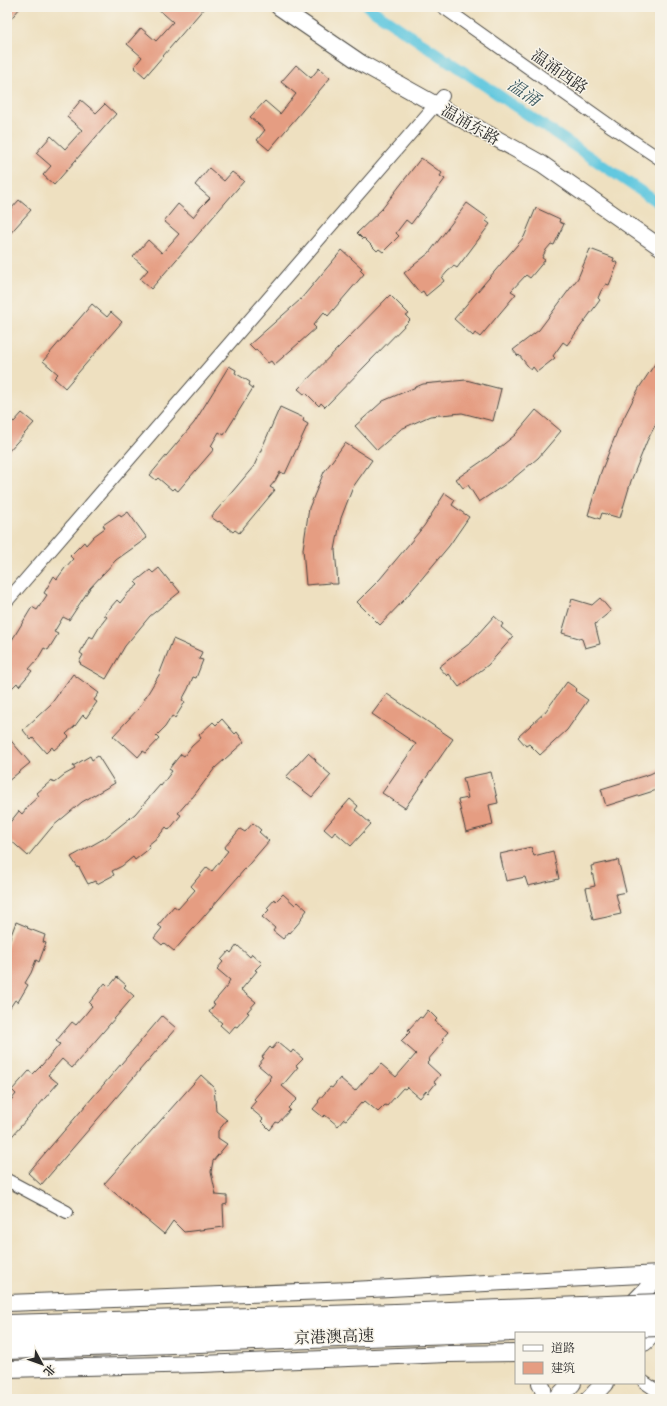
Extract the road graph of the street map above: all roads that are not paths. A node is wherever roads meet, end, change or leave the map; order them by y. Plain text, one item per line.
1 (279, 7) edge
2 (299, 7) edge
3 (442, 7) edge
4 (440, 100) junction
5 (660, 159) edge
6 (660, 235) edge
7 (660, 247) edge
8 (7, 601) edge
9 (7, 1180) edge
10 (67, 1212) dead end
11 (660, 1275) edge
12 (660, 1293) edge
13 (7, 1303) edge
14 (660, 1304) edge
15 (660, 1325) edge
16 (7, 1326) edge
17 (605, 1332) edge
18 (622, 1332) edge
19 (645, 1341) edge
20 (7, 1348) edge
21 (515, 1354) edge
22 (7, 1369) edge
23 (645, 1383) edge
24 (540, 1384) edge
25 (565, 1384) edge
26 (571, 1384) edge
27 (604, 1384) edge
28 (660, 1392) edge
29 (544, 1399) edge
30 (555, 1399) edge
31 (590, 1399) edge

1 - 4 street, 温涌东路
2 - 4 street, 温涌东路
3 - 5 street, 温涌西路
4 - 6 street, 温涌东路
4 - 7 street, 温涌东路
4 - 8 street
9 - 10 street
11 - 13 street
11 - 17 street
12 - 18 main road
14 - 16 highway, 京港澳高速, bridge
15 - 19 main road
15 - 20 highway, 京港澳高速, bridge
21 - 22 street
23 - 28 street
24 - 29 street
25 - 30 street
26 - 30 main road
27 - 31 main road

